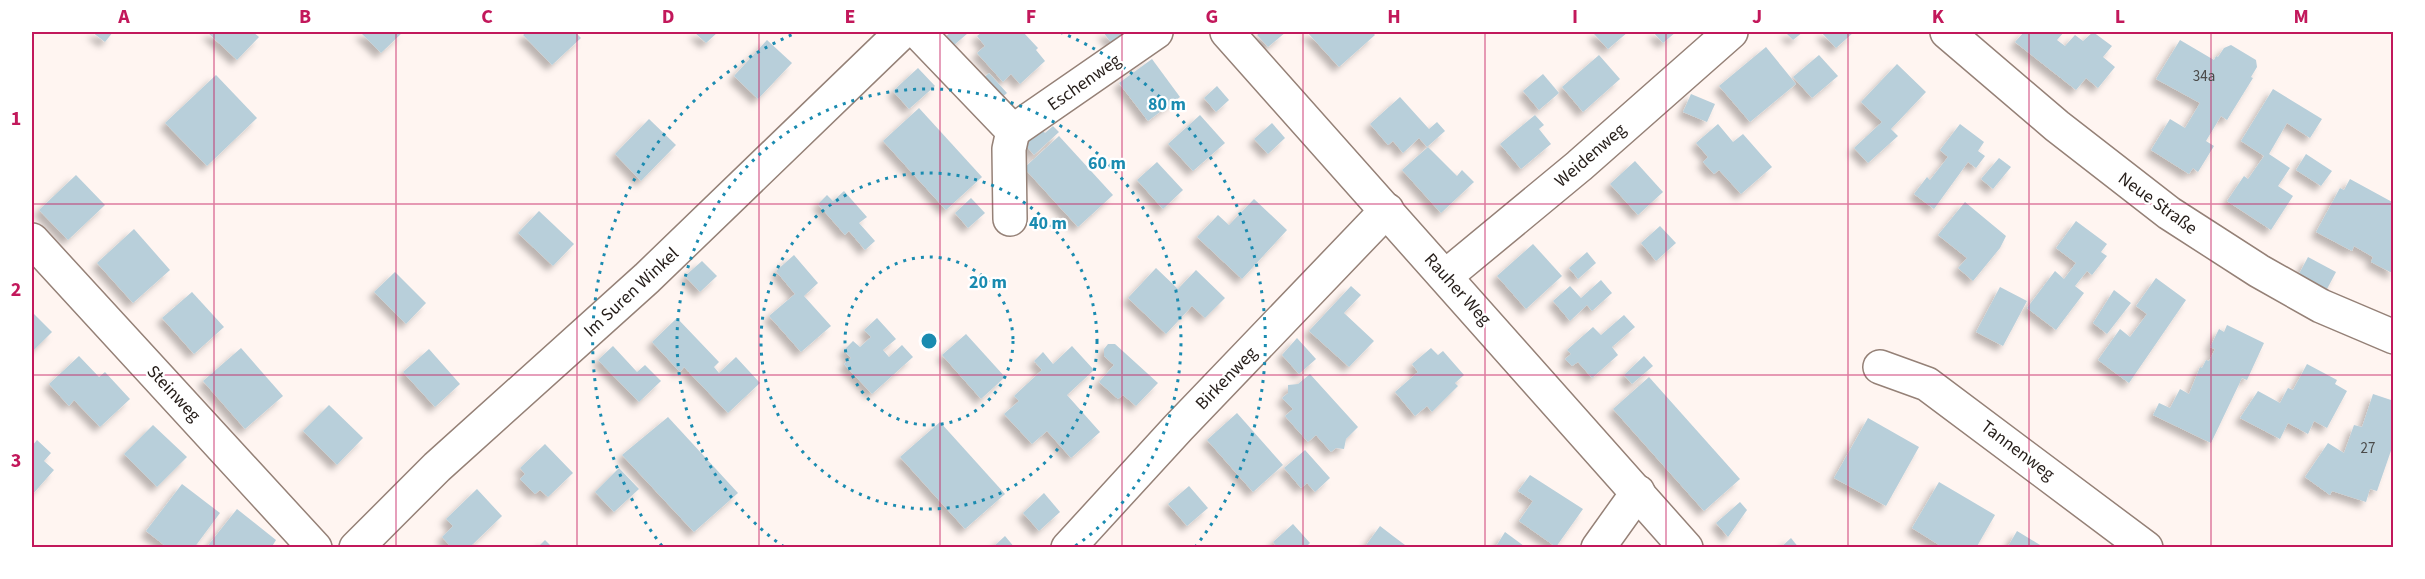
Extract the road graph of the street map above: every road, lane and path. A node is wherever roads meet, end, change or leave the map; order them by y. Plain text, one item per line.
1 (902, 32) edge
2 (918, 32) edge
3 (1156, 32) edge
4 (1227, 32) edge
5 (1731, 32) edge
6 (1947, 32) edge
7 (1013, 131) junction
8 (1387, 210) junction
9 (1011, 219) dead end
10 (32, 240) edge
11 (1446, 276) junction
12 (2394, 337) edge
13 (1881, 367) dead end
14 (1638, 492) junction
15 (315, 548) edge
16 (356, 548) edge
17 (1068, 548) edge
18 (1598, 548) edge
19 (1686, 548) edge
20 (2146, 548) edge

1 - 16 street, Im Suren Winkel
2 - 7 street
3 - 7 street, Eschenweg
4 - 8 street, Rauher Weg
5 - 11 street, Weidenweg
6 - 12 street, Neue Straße
7 - 9 street
8 - 11 street, Rauher Weg
8 - 17 street, Birkenweg
10 - 15 street, Steinweg
11 - 14 street, Rauher Weg
13 - 20 street, Tannenweg
14 - 18 street
14 - 19 street, Rauher Weg

